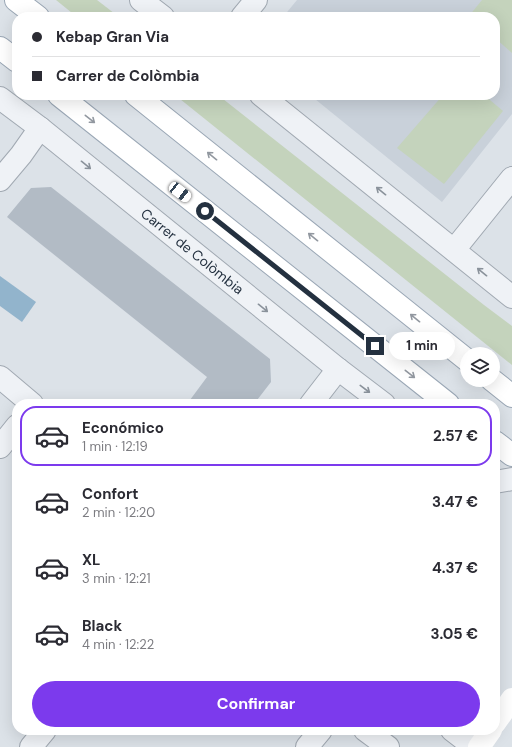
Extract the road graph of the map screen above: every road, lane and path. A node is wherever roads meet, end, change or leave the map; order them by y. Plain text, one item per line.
1 (16, 0) edge
2 (142, 0) edge
3 (256, 0) edge
4 (32, 12) edge
5 (157, 12) edge
6 (246, 12) edge
7 (0, 48) edge
8 (12, 57) edge
9 (0, 98) edge
10 (65, 100) edge
11 (142, 100) edge
12 (267, 100) edge
13 (40, 128) junction
14 (512, 178) edge
15 (0, 180) edge
16 (454, 250) junction
17 (512, 297) edge
18 (460, 354) edge
19 (338, 369) junction
20 (0, 377) edge
21 (500, 386) edge
22 (512, 396) edge
23 (26, 399) edge
24 (315, 399) edge
25 (377, 399) edge
26 (442, 399) edge
27 (12, 432) edge
28 (500, 446) edge
29 (0, 447) edge
30 (512, 455) edge
31 (512, 479) edge
32 (500, 481) edge
33 (512, 699) edge
34 (500, 716) edge
35 (41, 735) edge
36 (317, 735) edge
37 (372, 735) edge
38 (458, 735) edge
39 (487, 735) edge
40 (31, 747) edge
41 (307, 747) edge
42 (388, 747) edge
43 (474, 747) edge
44 (479, 747) edge

1 - 4 main road
2 - 5 street
3 - 6 street
7 - 8 main road
9 - 13 street, Carrer de Colòmbia
10 -> 26 main road
18 -> 11 main road
16 -> 12 street
13 - 15 street
13 -> 19 street, Carrer de Colòmbia
14 - 16 street
17 -> 16 street
19 - 24 street
19 -> 25 street, Carrer de Colòmbia
20 - 23 street
21 - 22 main road
27 - 29 street
28 - 30 main road
31 - 32 street
33 - 34 main road
35 - 40 street
36 - 41 street
37 - 42 street
38 - 43 street
39 - 44 main road

